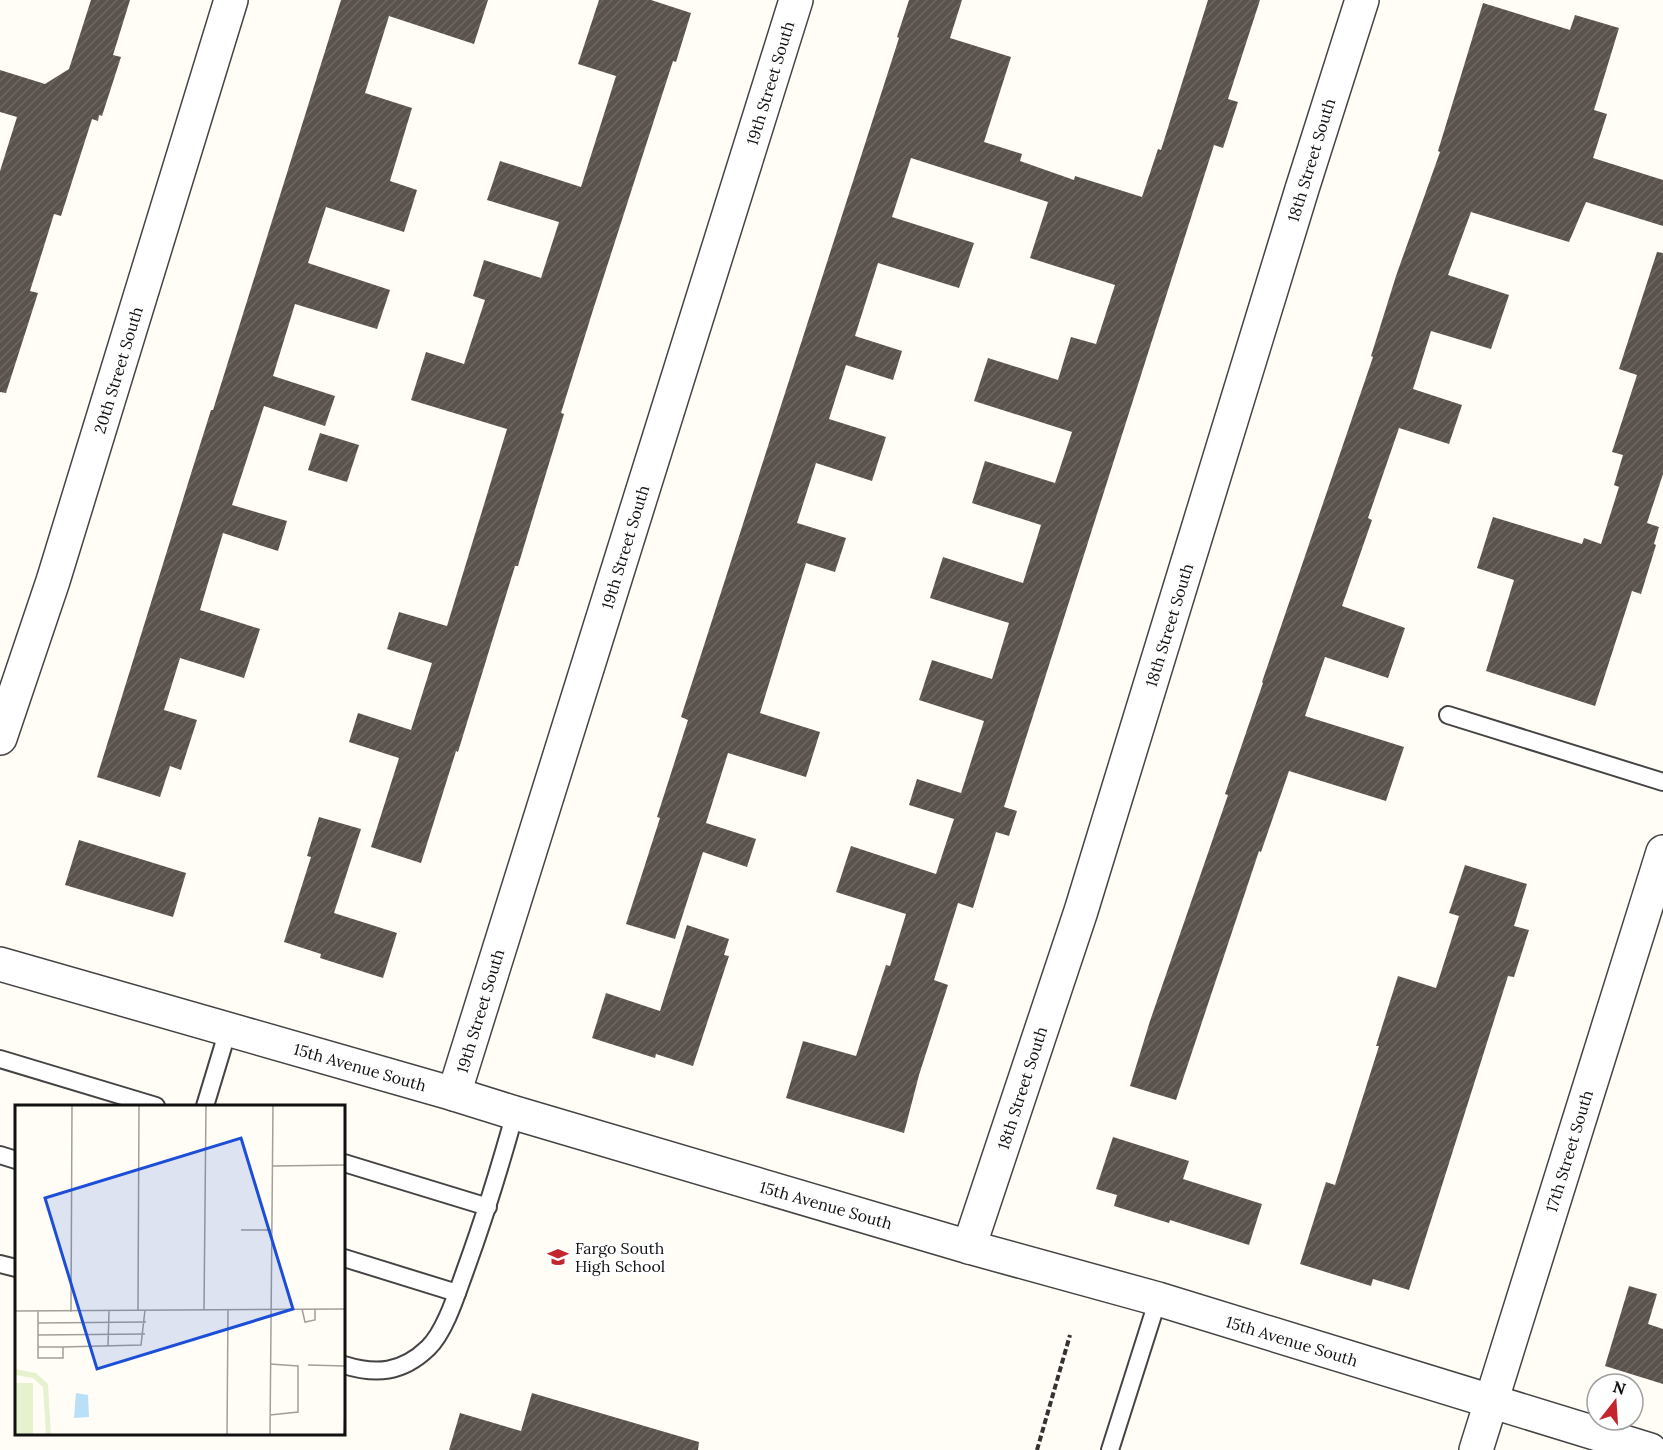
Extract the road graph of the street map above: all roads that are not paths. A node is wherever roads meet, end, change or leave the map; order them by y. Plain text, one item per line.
1 (231, 0) edge
2 (796, 0) edge
3 (1362, 0) edge
4 (1448, 715) dead end
5 (0, 738) edge
6 (1663, 782) edge
7 (1663, 852) edge
8 (0, 963) edge
9 (228, 1030) junction
10 (0, 1059) edge
11 (454, 1094) junction
12 (150, 1105) edge
13 (206, 1105) edge
14 (515, 1113) junction
15 (0, 1155) edge
16 (15, 1160) edge
17 (345, 1163) edge
18 (488, 1207) junction
19 (969, 1247) junction
20 (345, 1258) edge
21 (0, 1264) edge
22 (15, 1269) edge
23 (457, 1293) junction
24 (1158, 1299) junction
25 (345, 1365) edge
26 (1491, 1402) junction
27 (1110, 1450) edge
28 (1476, 1450) edge
29 (1650, 1450) edge

1 - 5 street, 20th Street South
2 - 11 street, 19th Street South
3 - 19 street, 18th Street South
4 - 6 lane
7 - 26 street, 17th Street South
8 - 9 street, 15th Avenue South
9 - 11 street, 15th Avenue South
9 - 13 lane
10 - 12 lane
11 - 14 street, 15th Avenue South
14 - 18 lane
14 - 19 street, 15th Avenue South
15 - 16 lane
17 - 18 lane
18 - 23 lane
19 - 24 street, 15th Avenue South
20 - 23 lane
21 - 22 lane
23 - 25 lane
24 - 26 street, 15th Avenue South
24 - 27 lane
26 - 28 street, 17th Street South
26 - 29 street, 15th Avenue South

